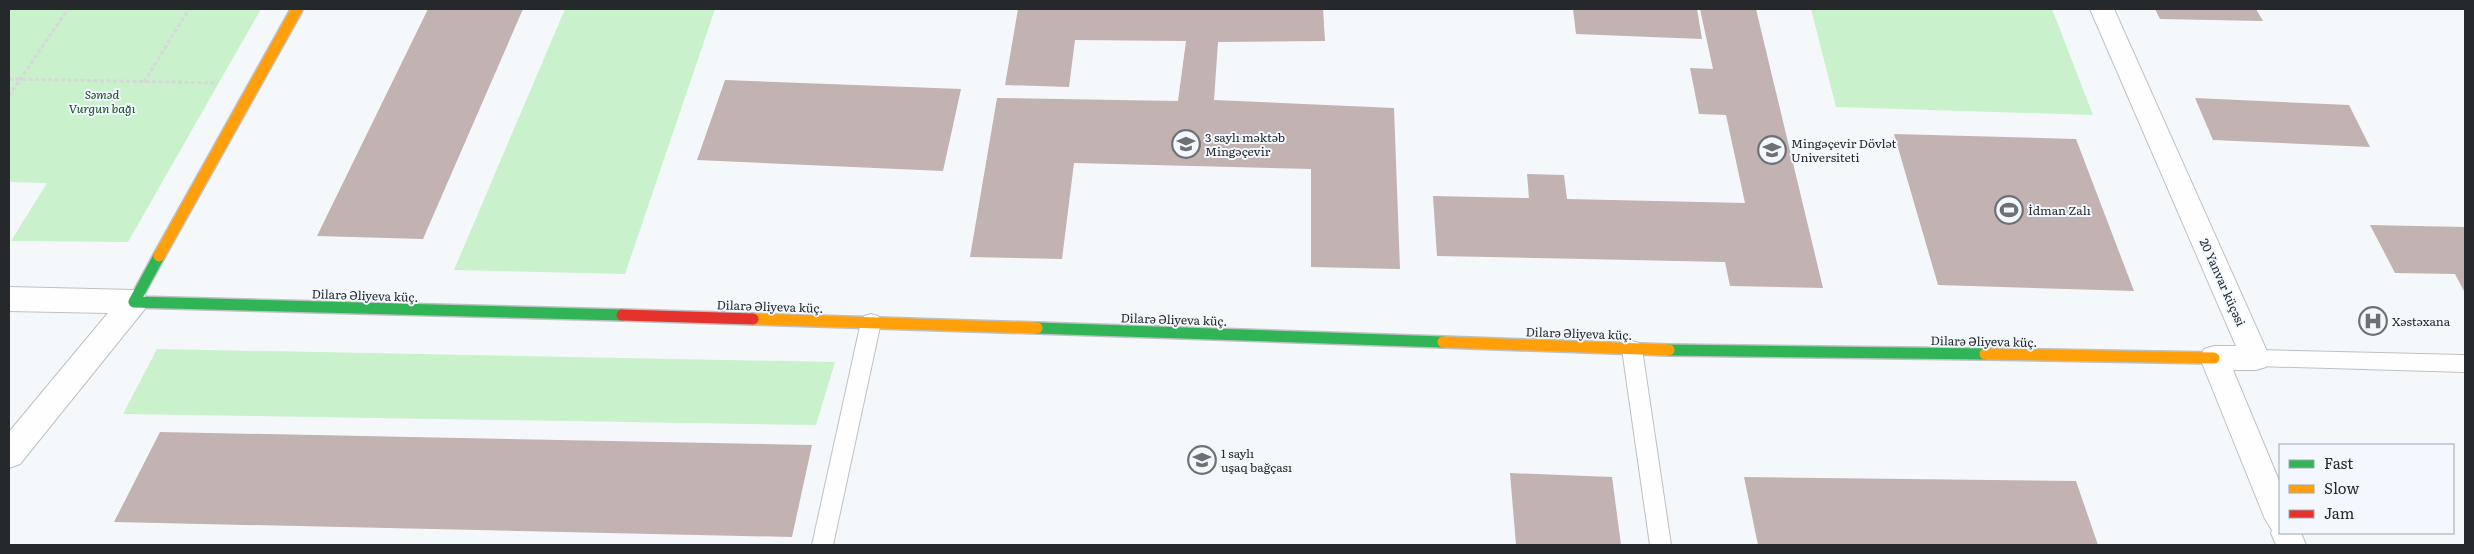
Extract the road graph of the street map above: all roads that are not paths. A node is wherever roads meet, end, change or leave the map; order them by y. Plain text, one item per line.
1 (297, 9) edge
2 (2102, 9) edge
3 (9, 299) edge
4 (134, 302) junction
5 (871, 322) junction
6 (1632, 349) junction
7 (2214, 358) junction
8 (2256, 358) junction
9 (2463, 364) dead end
10 (9, 454) edge
11 (2279, 517) edge
12 (822, 545) edge
13 (1661, 545) edge

1 - 4 street
2 - 8 street, 20 Yanvar küçəsi
3 - 4 street
4 - 5 street, Dilarə Əliyeva küç.
4 - 10 street
5 - 6 street, Dilarə Əliyeva küç.
5 - 12 lane
6 - 7 street, Dilarə Əliyeva küç.
6 - 13 lane
7 - 8 street
7 - 11 street
8 - 9 lane

